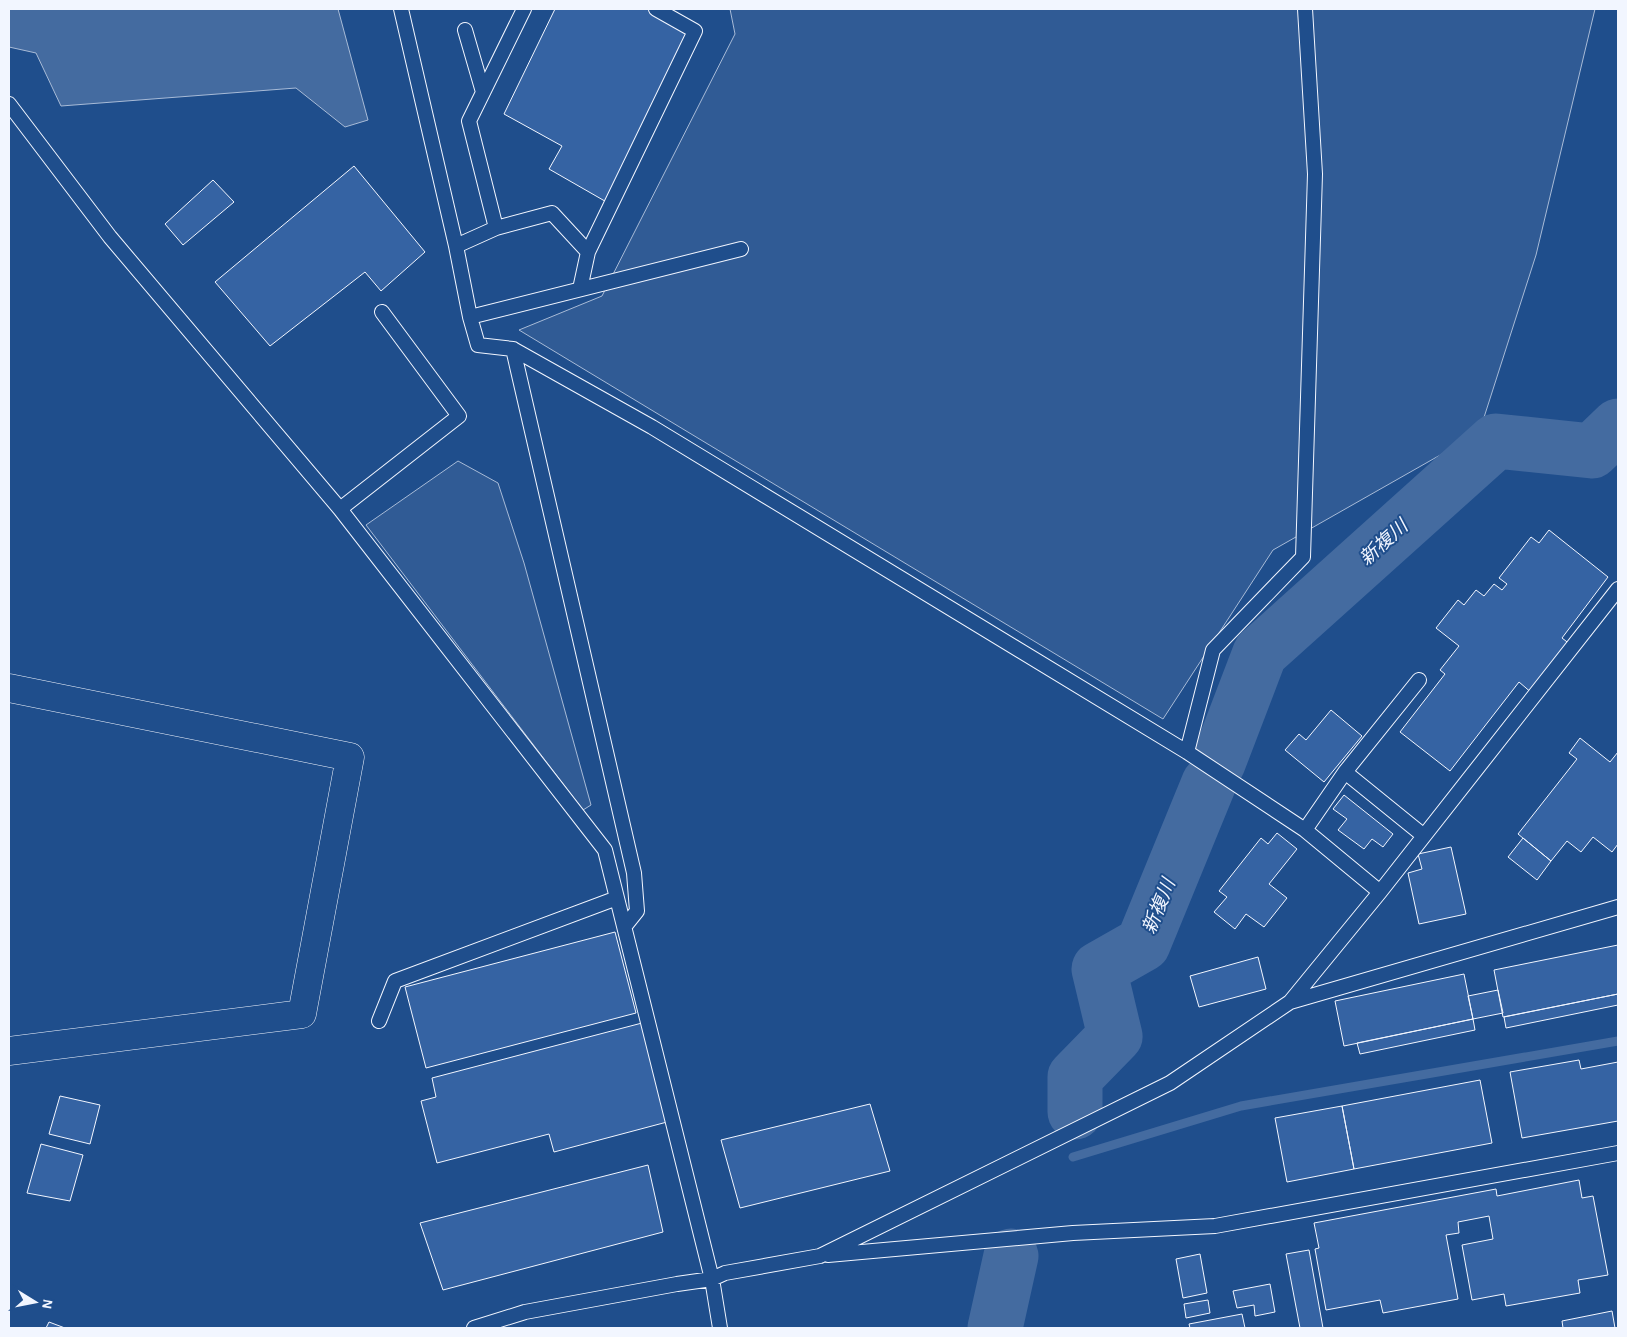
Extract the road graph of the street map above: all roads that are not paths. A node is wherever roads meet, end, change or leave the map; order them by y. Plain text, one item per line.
1 (401, 9) edge
2 (524, 9) edge
3 (656, 9) edge
4 (1305, 9) edge
5 (465, 30) dead end
6 (483, 92) junction
7 (9, 104) edge
8 (496, 228) junction
9 (456, 246) junction
10 (741, 249) dead end
11 (588, 252) junction
12 (580, 289) junction
13 (382, 312) dead end
14 (470, 317) junction
15 (512, 349) junction
16 (340, 509) junction
17 (1618, 588) edge
18 (1419, 680) dead end
19 (9, 688) edge
20 (1187, 752) junction
21 (1345, 772) junction
22 (1305, 830) junction
23 (1424, 836) junction
24 (1380, 892) junction
25 (618, 898) junction
26 (1618, 907) edge
27 (625, 926) junction
28 (1290, 1002) junction
29 (378, 1021) dead end
30 (9, 1050) edge
31 (1618, 1153) edge
32 (820, 1256) junction
33 (712, 1279) junction
34 (474, 1328) edge
35 (720, 1328) edge

1 - 9 lane
2 - 6 lane
3 - 11 lane
4 - 20 lane
5 - 6 lane
6 - 8 lane
7 - 16 lane
8 - 9 lane
8 - 11 lane
9 - 14 lane
10 - 12 lane
11 - 12 lane
12 - 14 lane
13 - 16 lane
14 - 15 lane
15 - 20 lane
15 - 27 lane
16 - 25 lane
17 - 23 lane
18 - 21 lane
19 - 30 street
20 - 22 lane
21 - 22 lane
21 - 23 lane
22 - 24 lane
23 - 24 lane
24 - 28 lane
25 - 27 lane
25 - 29 lane
26 - 28 lane
27 - 33 lane
28 - 32 lane
31 - 32 lane
32 - 33 lane
33 - 34 lane
33 - 35 lane

